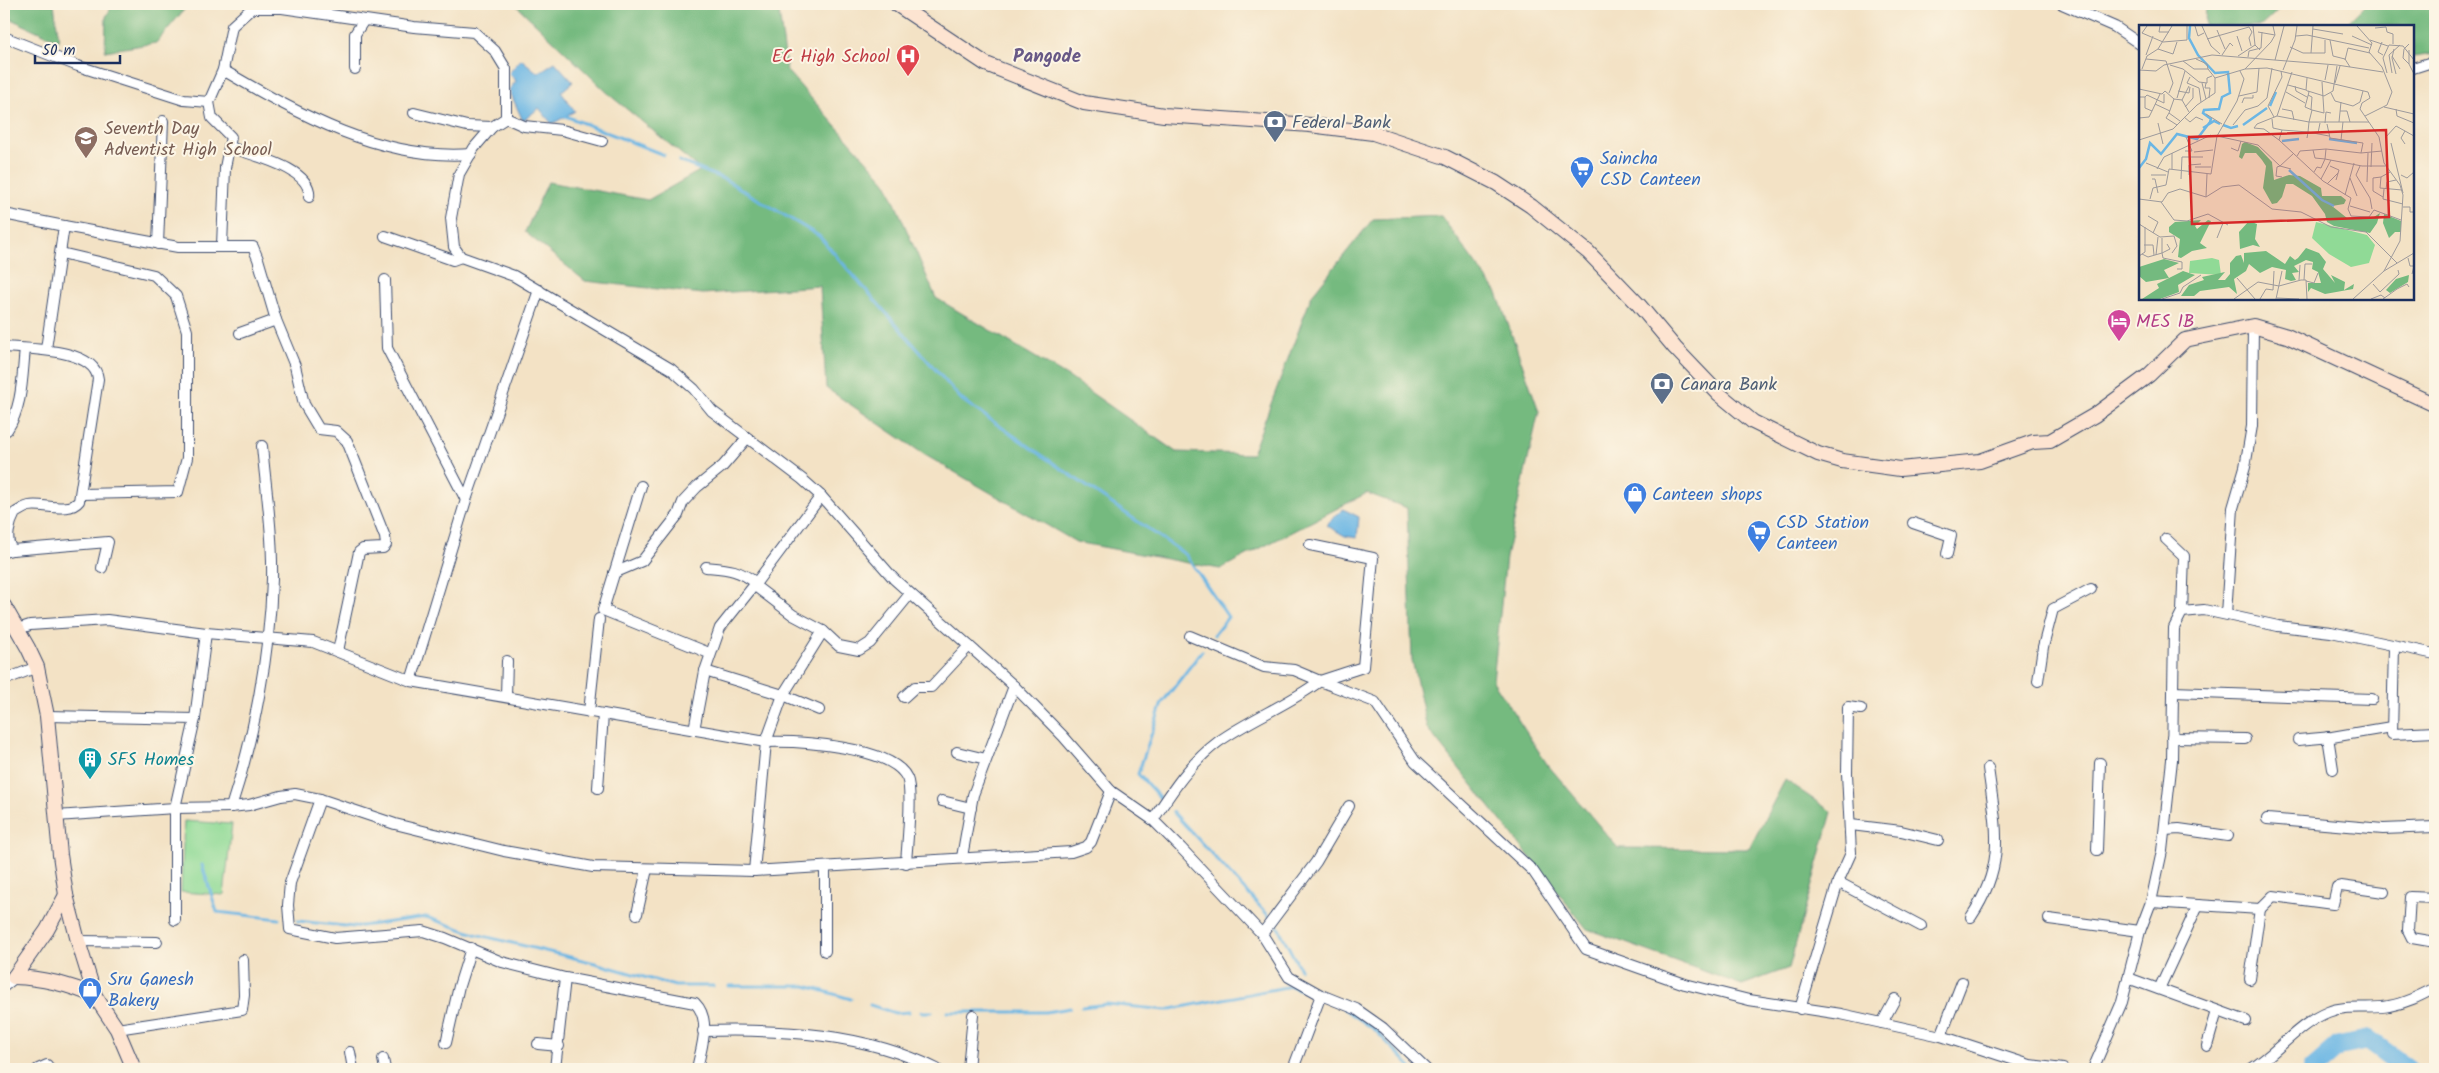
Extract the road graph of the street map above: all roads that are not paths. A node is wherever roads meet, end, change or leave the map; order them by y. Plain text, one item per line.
1 (896, 4) edge
2 (2062, 4) edge
3 (364, 20) junction
4 (4, 37) edge
5 (2139, 43) edge
6 (2435, 61) edge
7 (2414, 68) edge
8 (355, 69) dead end
9 (223, 70) junction
10 (210, 102) junction
11 (414, 113) dead end
12 (506, 118) junction
13 (163, 121) dead end
14 (492, 127) junction
15 (602, 141) dead end
16 (230, 147) junction
17 (471, 154) junction
18 (309, 197) dead end
19 (4, 214) edge
20 (64, 226) junction
21 (385, 236) dead end
22 (158, 244) junction
23 (222, 246) junction
24 (61, 253) junction
25 (461, 257) junction
26 (385, 280) dead end
27 (539, 290) junction
28 (276, 320) junction
29 (2253, 326) junction
30 (240, 333) dead end
31 (4, 347) edge
32 (25, 349) junction
33 (46, 349) junction
34 (2435, 405) edge
35 (4, 431) edge
36 (747, 438) junction
37 (262, 446) dead end
38 (641, 486) dead end
39 (81, 494) junction
40 (821, 496) junction
41 (466, 500) junction
42 (1913, 523) dead end
43 (2166, 539) dead end
44 (1310, 544) dead end
45 (8, 551) edge
46 (1946, 554) dead end
47 (706, 567) dead end
48 (102, 568) dead end
49 (614, 573) junction
50 (756, 584) junction
51 (2091, 589) dead end
52 (910, 594) junction
53 (4, 606) edge
54 (2182, 612) junction
55 (2226, 614) junction
56 (599, 619) dead end
57 (18, 629) junction
58 (823, 631) junction
59 (206, 633) junction
60 (1190, 636) dead end
61 (267, 639) junction
62 (969, 646) junction
63 (2394, 647) junction
64 (338, 651) junction
65 (709, 653) junction
66 (2435, 654) edge
67 (507, 662) dead end
68 (36, 668) junction
69 (704, 671) junction
70 (4, 680) edge
71 (410, 681) junction
72 (1320, 681) junction
73 (2038, 681) dead end
74 (1014, 686) junction
75 (2173, 692) junction
76 (784, 695) junction
77 (506, 696) junction
78 (904, 697) dead end
79 (2372, 699) dead end
80 (1861, 709) dead end
81 (820, 710) dead end
82 (589, 712) junction
83 (603, 714) junction
84 (47, 716) junction
85 (195, 719) junction
86 (2391, 727) junction
87 (694, 730) junction
88 (2435, 732) edge
89 (2172, 738) junction
90 (2328, 738) junction
91 (2245, 739) dead end
92 (2298, 740) dead end
93 (766, 742) junction
94 (957, 752) dead end
95 (986, 759) junction
96 (2100, 763) dead end
97 (1988, 768) dead end
98 (2333, 769) dead end
99 (598, 788) dead end
100 (1111, 792) junction
101 (320, 799) junction
102 (942, 801) dead end
103 (1349, 806) dead end
104 (232, 807) junction
105 (175, 808) junction
106 (970, 808) junction
107 (56, 816) junction
108 (2267, 819) dead end
109 (1153, 820) junction
110 (1851, 825) junction
111 (2435, 827) edge
112 (2165, 830) junction
113 (2228, 836) dead end
114 (1938, 840) dead end
115 (2097, 850) dead end
116 (962, 857) junction
117 (906, 863) junction
118 (825, 867) junction
119 (647, 869) junction
120 (754, 871) junction
121 (1838, 882) junction
122 (2384, 892) dead end
123 (66, 895) junction
124 (2435, 898) edge
125 (2151, 902) junction
126 (2198, 905) junction
127 (2260, 909) junction
128 (637, 914) dead end
129 (1971, 917) dead end
130 (2049, 919) dead end
131 (174, 920) dead end
132 (1921, 926) dead end
133 (2140, 931) junction
134 (1262, 934) junction
135 (78, 941) junction
136 (157, 942) dead end
137 (2435, 942) edge
138 (471, 948) junction
139 (824, 951) dead end
140 (243, 960) dead end
141 (565, 978) junction
142 (2128, 978) junction
143 (2250, 979) dead end
144 (9, 981) edge
145 (1962, 982) dead end
146 (2435, 988) edge
147 (2159, 989) junction
148 (1321, 995) junction
149 (95, 996) junction
150 (1895, 1000) dead end
151 (1800, 1009) junction
152 (2218, 1011) junction
153 (973, 1015) dead end
154 (2246, 1022) dead end
155 (1882, 1023) junction
156 (117, 1029) junction
157 (703, 1031) junction
158 (1941, 1036) junction
159 (446, 1043) dead end
160 (538, 1044) dead end
161 (559, 1046) junction
162 (2207, 1046) dead end
163 (350, 1052) dead end
164 (130, 1068) edge
165 (38, 1069) edge
166 (49, 1069) edge
167 (353, 1069) edge
168 (555, 1069) edge
169 (697, 1069) edge
170 (935, 1069) edge
171 (968, 1069) edge
172 (1293, 1069) edge
173 (1426, 1069) edge
174 (2063, 1069) edge
175 (2093, 1069) edge
176 (2251, 1069) edge

1 - 29 main road
2 - 5 street
3 - 8 street
3 - 9 street
3 - 12 street
4 - 10 street
6 - 7 street
9 - 10 street
9 - 17 street
10 - 16 street
11 - 14 street
12 - 14 street
12 - 15 street
13 - 22 street
14 - 17 street
16 - 18 street
16 - 23 street
17 - 25 street
19 - 20 street
20 - 22 street
20 - 24 street
21 - 25 street
22 - 23 street
23 - 28 street
24 - 33 street
24 - 39 street
25 - 27 street
26 - 41 street
27 - 36 street
27 - 41 street
28 - 30 street
28 - 64 street
29 - 34 main road
29 - 55 street
31 - 32 street
32 - 33 street
32 - 35 street
33 - 39 street
36 - 40 street
36 - 49 street
37 - 61 street
38 - 49 street
39 - 45 street
40 - 50 street
40 - 52 street
41 - 71 street
42 - 46 street
43 - 54 street
44 - 72 street
45 - 48 street
47 - 50 street
49 - 65 street
50 - 58 street
50 - 65 street
51 - 73 street
52 - 58 street
52 - 62 street
53 - 57 main road
54 - 55 street
54 - 75 street
55 - 63 street
56 - 82 street
57 - 59 street
57 - 68 main road
58 - 76 street
59 - 61 street
59 - 85 street
60 - 72 street
61 - 64 street
61 - 104 street
62 - 74 street
62 - 78 street
63 - 66 street
63 - 86 street
64 - 71 street
65 - 69 street
67 - 77 street
68 - 70 street
68 - 84 main road
69 - 76 street
69 - 87 street
71 - 77 street
72 - 109 street
72 - 151 street
74 - 95 street
74 - 100 street
75 - 79 street
75 - 89 street
76 - 81 street
76 - 93 street
77 - 82 street
80 - 110 street
82 - 83 street
83 - 87 street
83 - 99 street
84 - 85 street
84 - 107 main road
85 - 105 street
86 - 88 street
86 - 90 street
87 - 93 street
89 - 91 street
89 - 112 street
90 - 92 street
90 - 98 street
93 - 117 street
93 - 120 street
94 - 95 street
95 - 106 street
96 - 115 street
97 - 129 street
100 - 109 street
100 - 116 street
101 - 104 street
101 - 119 street
101 - 138 street
102 - 106 street
103 - 134 street
104 - 105 street
105 - 107 street
105 - 131 street
106 - 116 street
107 - 123 main road
108 - 111 street
109 - 134 street
110 - 114 street
110 - 121 street
112 - 113 street
112 - 125 street
116 - 117 street
117 - 118 street
118 - 120 street
118 - 139 street
119 - 120 street
119 - 128 street
121 - 132 street
121 - 151 street
122 - 127 street
123 - 135 main road
123 - 144 main road
124 - 137 street
125 - 126 street
125 - 133 street
126 - 127 street
126 - 147 street
127 - 143 street
130 - 133 street
133 - 142 street
134 - 148 street
135 - 136 street
135 - 149 main road
138 - 141 street
138 - 159 street
140 - 156 street
141 - 157 street
141 - 161 street
142 - 147 street
142 - 175 street
144 - 149 main road
145 - 158 street
146 - 176 street
147 - 152 street
148 - 172 street
148 - 173 street
149 - 156 main road
150 - 155 street
151 - 155 street
152 - 154 street
152 - 162 street
153 - 171 street
155 - 158 street
156 - 164 main road
157 - 169 street
157 - 170 street
158 - 174 street
160 - 161 street
161 - 168 street
163 - 167 street
165 - 166 street

